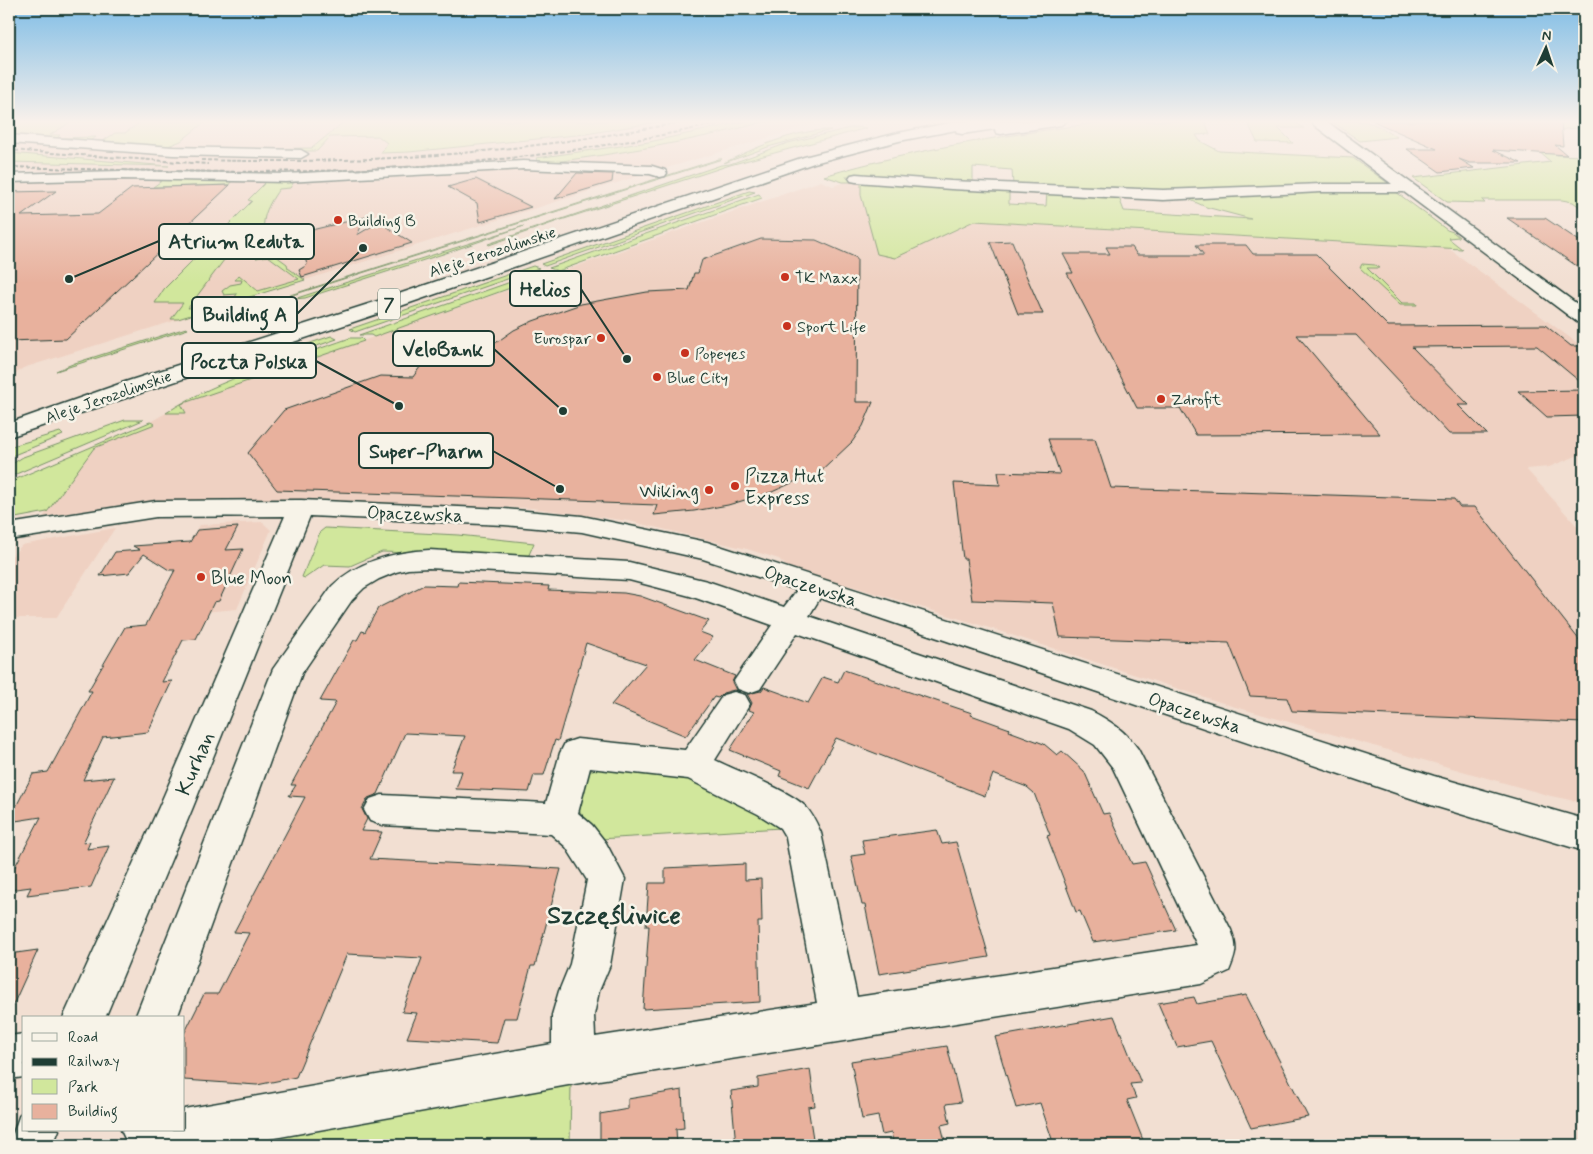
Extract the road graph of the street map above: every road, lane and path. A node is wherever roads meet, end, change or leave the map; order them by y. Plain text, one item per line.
1 (344, 175) edge
2 (726, 175) edge
3 (768, 175) edge
4 (1391, 175) edge
5 (9, 178) edge
6 (856, 178) dead end
7 (1409, 188) junction
8 (658, 196) dead end
9 (560, 229) dead end
10 (1584, 318) edge
11 (9, 414) edge
12 (9, 430) edge
13 (301, 508) junction
14 (9, 532) edge
15 (814, 586) junction
16 (790, 621) junction
17 (693, 765) junction
18 (382, 810) dead end
19 (559, 818) junction
20 (1584, 834) edge
21 (85, 1016) edge
22 (157, 1016) edge
23 (841, 1019) junction
24 (22, 1055) edge
25 (9, 1057) edge
26 (574, 1062) junction
27 (35, 1132) edge
28 (149, 1132) edge
29 (182, 1132) edge
30 (185, 1132) edge
31 (30, 1145) edge

1 - 5 street
2 - 8 street
3 - 12 street, Aleje Jerozolimskie / 7
4 - 7 street
6 - 7 street
7 - 10 street
9 - 11 street, Aleje Jerozolimskie / 7
13 - 14 street, Opaczewska
13 - 15 street, Opaczewska
13 - 21 street, Kurhan
15 - 16 street
15 - 20 street, Opaczewska
16 - 17 street
16 - 22 street
16 - 23 street
17 - 19 street
17 - 23 street
18 - 19 street
19 - 26 street
23 - 26 street
24 - 25 street
26 - 30 street
27 - 31 street
28 - 29 street

